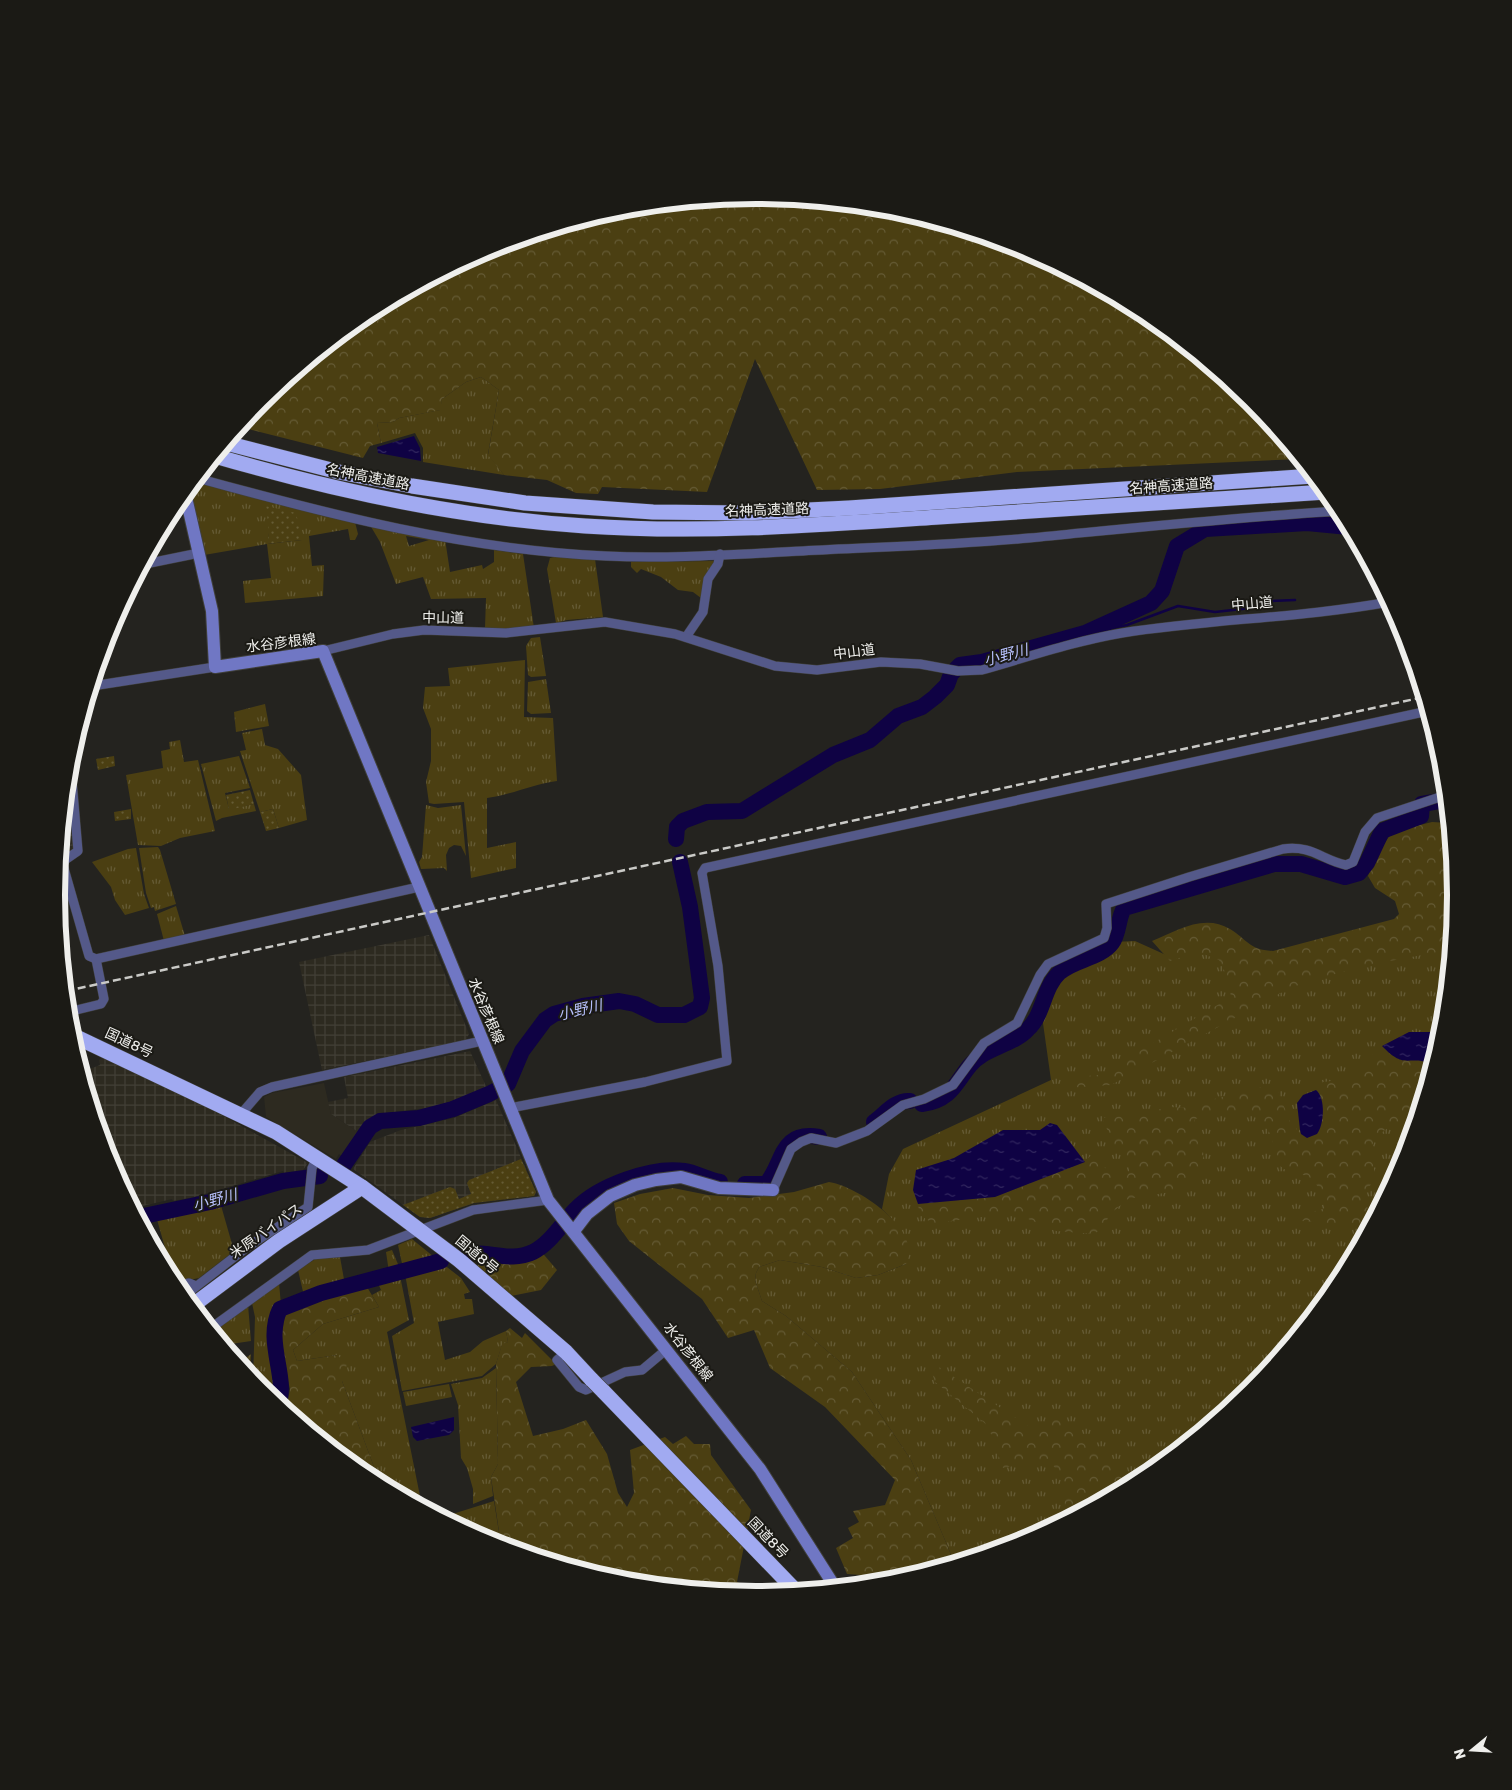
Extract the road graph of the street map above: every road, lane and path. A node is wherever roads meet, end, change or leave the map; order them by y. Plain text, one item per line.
1 (232, 444) edge
2 (221, 458) edge
3 (1306, 476) edge
4 (204, 480) edge
5 (1318, 493) edge
6 (187, 502) edge
7 (1331, 512) edge
8 (199, 553) junction
9 (720, 554) junction
10 (150, 563) edge
11 (1382, 603) edge
12 (686, 637) junction
13 (324, 651) junction
14 (215, 667) junction
15 (98, 685) edge
16 (1422, 711) edge
17 (73, 792) edge
18 (1440, 797) edge
19 (66, 860) edge
20 (65, 874) edge
21 (419, 887) junction
22 (96, 959) junction
23 (75, 1010) edge
24 (80, 1039) edge
25 (482, 1041) junction
26 (510, 1108) junction
27 (241, 1114) junction
28 (317, 1158) junction
29 (362, 1187) junction
30 (773, 1190) joint
31 (548, 1200) junction
32 (569, 1224) junction
33 (422, 1231) junction
34 (185, 1284) edge
35 (196, 1286) junction
36 (190, 1291) edge
37 (198, 1302) edge
38 (215, 1325) edge
39 (667, 1349) junction
40 (566, 1352) junction
41 (832, 1582) edge
42 (790, 1585) edge

1 - 3 highway, 名神高速道路
2 - 5 highway, 名神高速道路
4 - 9 street
6 - 8 main road
7 - 9 street
8 - 10 street
8 - 14 main road
9 - 12 street
11 - 12 street, 中山道
12 - 13 street, 中山道
13 - 14 main road, 水谷彦根線
13 - 21 main road, 水谷彦根線
14 - 15 street
16 - 26 street
17 - 19 street
18 - 30 street
20 - 22 street
21 - 22 street
21 - 25 main road, 水谷彦根線
22 - 23 street
24 - 27 highway, 国道8号
25 - 26 main road, 水谷彦根線
25 - 27 street
26 - 31 main road, 水谷彦根線
27 - 28 highway, 国道8号
28 - 29 highway, 国道8号
28 - 35 street
29 - 33 highway, 国道8号
29 - 37 highway, 米原バイパス
30 - 32 main road
31 - 32 main road, 水谷彦根線
31 - 33 street
32 - 39 main road, 水谷彦根線
33 - 38 street
33 - 40 highway, 国道8号
34 - 35 street
35 - 36 street
39 - 40 street
39 - 41 main road, 水谷彦根線
40 - 42 highway, 国道8号

